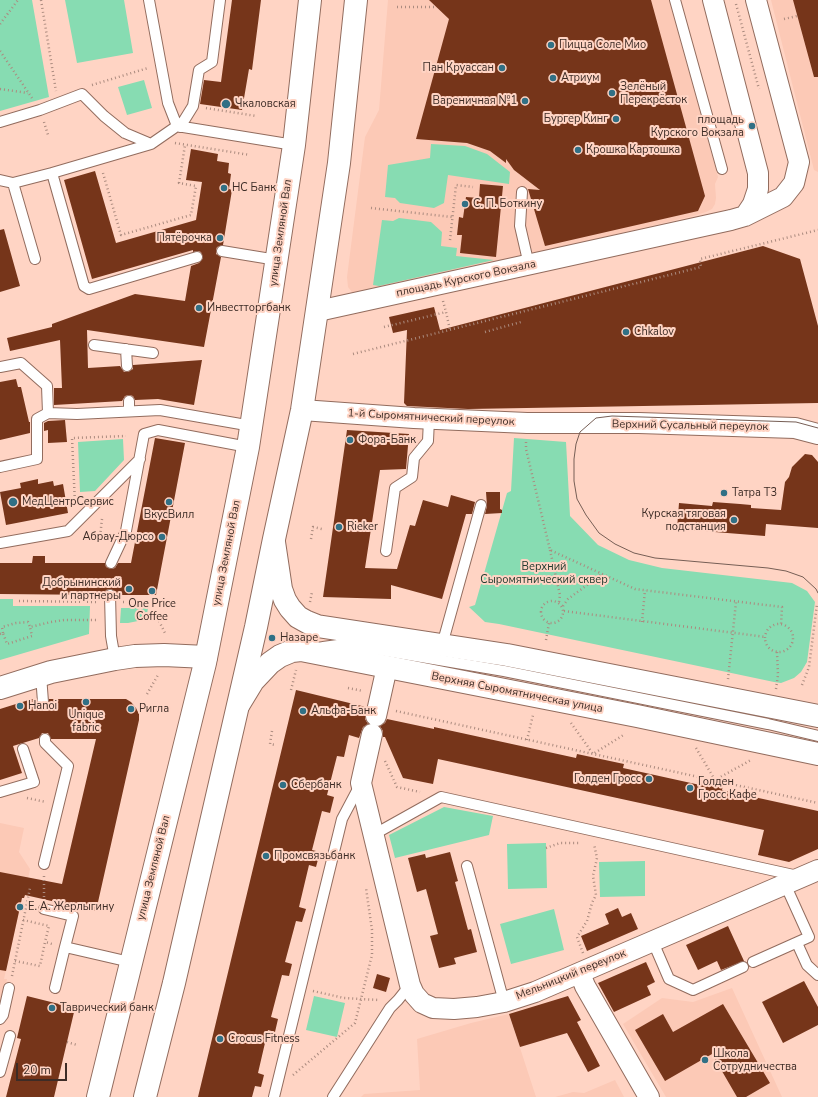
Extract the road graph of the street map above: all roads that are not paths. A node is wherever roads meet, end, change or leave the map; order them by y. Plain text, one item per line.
1 (149, 0) edge
2 (220, 0) edge
3 (310, 0) edge
4 (356, 0) edge
5 (675, 0) edge
6 (713, 0) edge
7 (756, 0) edge
8 (0, 122) edge
9 (175, 128) junction
10 (152, 144) junction
11 (294, 144) junction
12 (722, 169) dead end
13 (52, 173) junction
14 (0, 180) edge
15 (13, 183) junction
16 (522, 192) dead end
17 (745, 216) junction
18 (222, 251) dead end
19 (197, 257) dead end
20 (35, 259) dead end
21 (277, 260) junction
22 (530, 265) junction
23 (318, 311) junction
24 (94, 345) dead end
25 (126, 349) junction
26 (153, 353) dead end
27 (127, 366) dead end
28 (0, 367) edge
29 (129, 401) dead end
30 (302, 410) junction
31 (129, 411) junction
32 (48, 413) junction
33 (429, 419) junction
34 (560, 424) joint
35 (818, 434) edge
36 (250, 436) junction
37 (140, 458) junction
38 (0, 467) edge
39 (481, 505) dead end
40 (274, 539) junction
41 (0, 544) edge
42 (386, 551) dead end
43 (111, 563) dead end
44 (110, 598) road end
45 (307, 622) junction
46 (345, 644) junction
47 (442, 645) junction
48 (206, 657) junction
49 (115, 659) junction
50 (299, 660) junction
51 (387, 667) junction
52 (41, 675) junction
53 (0, 688) edge
54 (43, 702) dead end
55 (238, 704) junction
56 (818, 716) edge
57 (818, 736) edge
58 (45, 739) dead end
59 (23, 749) dead end
60 (818, 754) edge
61 (361, 783) junction
62 (0, 792) edge
63 (373, 835) junction
64 (44, 864) road end
65 (467, 866) dead end
66 (802, 877) edge
67 (44, 910) road end
68 (653, 942) junction
69 (797, 943) junction
70 (65, 947) junction
71 (130, 962) junction
72 (753, 962) dead end
73 (582, 964) junction
74 (743, 967) dead end
75 (818, 975) edge
76 (10, 984) road end
77 (410, 985) junction
78 (55, 988) dead end
79 (504, 1002) junction
80 (0, 1019) edge
81 (10, 1036) dead end
82 (0, 1072) edge
83 (98, 1097) edge
84 (145, 1097) edge
85 (274, 1097) edge
86 (333, 1097) edge
87 (649, 1097) edge

1 - 9 lane
2 - 9 lane
3 - 11 main road, улица Земляной Вал
4 - 23 main road
5 - 12 lane
6 - 17 street
7 - 17 street, площадь Курского Вокзала
8 - 10 lane
9 - 10 lane
9 - 11 lane
10 - 13 lane
11 - 21 main road, улица Земляной Вал
13 - 15 lane
13 - 19 lane
14 - 15 lane
15 - 20 lane
16 - 22 lane
17 - 22 street, площадь Курского Вокзала
18 - 21 lane
21 - 36 main road, улица Земляной Вал
22 - 23 street, площадь Курского Вокзала
23 - 30 main road
24 - 25 lane
25 - 26 lane
25 - 27 lane
28 - 32 lane
29 - 31 lane
30 - 33 street, 1-й Сыромятнический переулок
30 - 40 main road
31 - 32 lane
31 - 36 lane
32 - 38 lane
33 - 34 street, 1-й Сыромятнический переулок
33 - 42 lane
34 - 35 street, Верхний Сусальный переулок
36 - 37 lane
36 - 48 main road, улица Земляной Вал
37 - 41 lane
37 - 43 lane
39 - 47 lane
40 - 45 main road
40 - 55 main road
44 - 49 lane
45 - 46 lane
45 - 47 main road
46 - 50 lane
46 - 57 lane
47 - 56 main road
48 - 49 main road
48 - 71 main road, улица Земляной Вал
49 - 52 main road
50 - 51 main road, Верхняя Сыромятническая улица
50 - 55 main road, Верхняя Сыромятническая улица
51 - 60 main road, Верхняя Сыромятническая улица
51 - 61 street, Мельницкий переулок
52 - 53 main road
52 - 54 lane
55 - 84 main road
58 - 64 lane
59 - 62 lane
61 - 63 street, Мельницкий переулок
61 - 85 lane
63 - 66 lane
63 - 77 street, Мельницкий переулок
65 - 79 lane
66 - 68 street, Мельницкий переулок
66 - 69 lane
67 - 70 lane
68 - 73 street, Мельницкий переулок
68 - 74 lane
69 - 72 lane
69 - 75 lane
70 - 71 lane
70 - 78 lane
71 - 83 main road, улица Земляной Вал
73 - 79 street, Мельницкий переулок
73 - 87 street
76 - 80 lane
77 - 79 street, Мельницкий переулок
77 - 86 lane
81 - 82 lane

